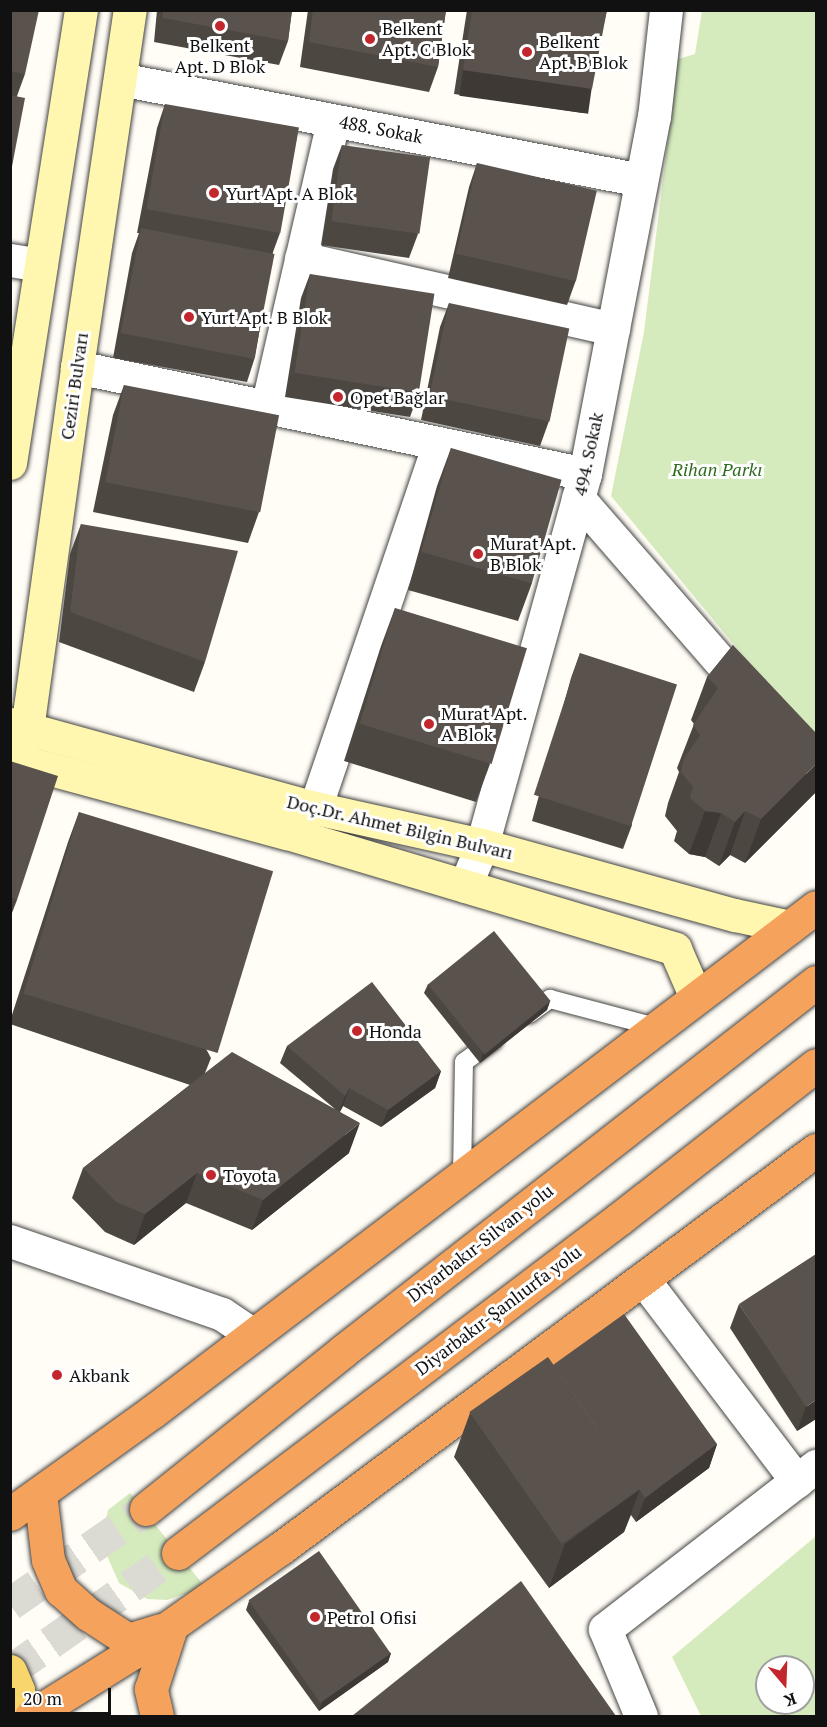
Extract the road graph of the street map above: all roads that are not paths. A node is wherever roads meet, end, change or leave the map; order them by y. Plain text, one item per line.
1 (81, 10) edge
2 (130, 10) edge
3 (666, 10) edge
4 (120, 79) junction
5 (333, 120) junction
6 (641, 180) junction
7 (301, 258) junction
8 (26, 263) edge
9 (613, 329) junction
10 (77, 367) junction
11 (267, 407) junction
12 (439, 443) junction
13 (10, 463) edge
14 (582, 486) junction
15 (770, 720) edge
16 (19, 727) edge
17 (12, 758) edge
18 (315, 808) junction
19 (482, 845) junction
20 (465, 886) junction
21 (816, 907) edge
22 (790, 927) junction
23 (816, 982) edge
24 (696, 997) junction
25 (657, 1028) junction
26 (816, 1065) edge
27 (816, 1150) edge
28 (462, 1176) junction
29 (10, 1240) edge
30 (643, 1279) junction
31 (253, 1335) junction
32 (807, 1474) edge
33 (40, 1493) junction
34 (146, 1509) tunnel mouth
35 (10, 1514) edge
36 (178, 1553) tunnel mouth
37 (171, 1627) junction
38 (10, 1671) edge
39 (21, 1716) edge
40 (31, 1716) edge
41 (157, 1716) edge
42 (641, 1716) edge

1 - 8 main road
2 - 4 main road, Ceziri Bulvarı
3 - 6 street, 494. Sokak
4 - 5 street, 488. Sokak
4 - 10 main road, Ceziri Bulvarı
5 - 6 street, 488. Sokak
5 - 7 street
6 - 9 street, 494. Sokak
7 - 9 street
7 - 11 street
8 - 13 main road
9 - 14 street, 494. Sokak
10 - 11 street
10 - 16 main road, Ceziri Bulvarı
11 - 12 street
12 - 14 street
12 - 18 street
14 - 15 street
14 - 19 street, 494. Sokak
16 - 17 main road, Ceziri Bulvarı
16 - 18 main road, Doç.Dr. Ahmet Bilgin Bulvarı
17 - 20 main road, Doç.Dr. Ahmet Bilgin Bulvarı
18 - 19 main road, Doç.Dr. Ahmet Bilgin Bulvarı
19 - 20 street, 494. Sokak
19 - 22 main road, Doç.Dr. Ahmet Bilgin Bulvarı
20 - 24 main road, Doç.Dr. Ahmet Bilgin Bulvarı
21 - 22 highway
22 - 24 highway
23 - 34 highway, Diyarbakır-Silvan yolu
24 - 25 highway
25 - 28 highway
25 - 28 lane
26 - 36 highway, Diyarbakır-Şanlıurfa yolu
27 - 30 highway
28 - 31 highway
29 - 31 street
30 - 32 street
30 - 37 highway
31 - 33 highway
32 - 42 street
33 - 35 highway
33 - 37 highway
37 - 40 highway
37 - 41 highway
38 - 39 main road

